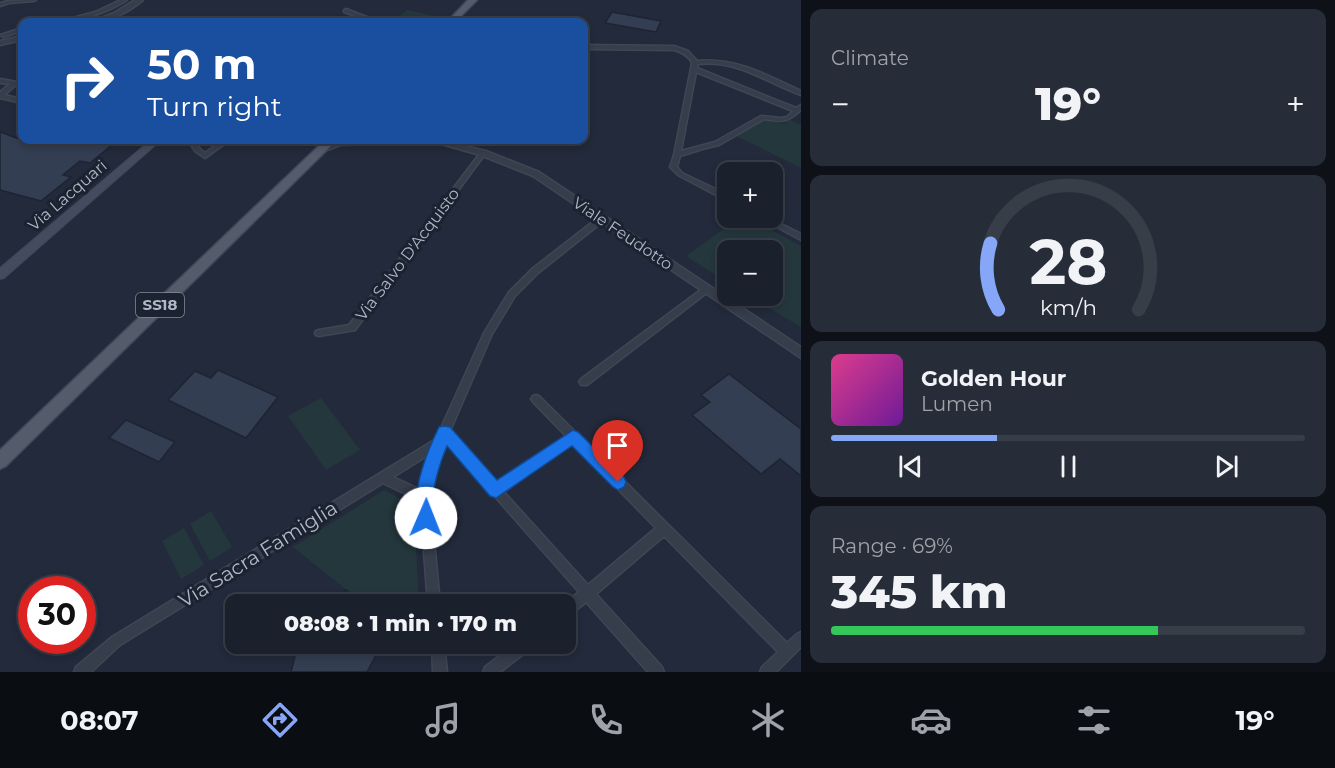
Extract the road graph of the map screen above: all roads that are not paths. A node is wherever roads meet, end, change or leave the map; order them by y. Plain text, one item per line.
1 (34, 0) edge
2 (125, 0) edge
3 (138, 0) edge
4 (473, 0) edge
5 (8, 1) edge
6 (0, 5) edge
7 (345, 11) dead end
8 (77, 18) edge
9 (104, 18) edge
10 (364, 18) edge
11 (455, 18) edge
12 (18, 32) edge
13 (18, 38) edge
14 (1, 39) edge
15 (588, 47) edge
16 (694, 66) junction
17 (0, 81) edge
18 (801, 93) edge
19 (0, 95) edge
20 (18, 100) edge
21 (798, 108) edge
22 (151, 144) edge
23 (193, 144) edge
24 (222, 144) edge
25 (447, 144) edge
26 (320, 145) edge
27 (483, 153) junction
28 (677, 156) junction
29 (717, 192) edge
30 (602, 219) junction
31 (783, 228) edge
32 (801, 237) edge
33 (0, 275) edge
34 (706, 289) junction
35 (319, 333) dead end
36 (801, 353) edge
37 (584, 382) dead end
38 (536, 399) dead end
39 (573, 436) junction
40 (442, 437) junction
41 (0, 461) edge
42 (382, 477) junction
43 (496, 491) junction
44 (425, 498) junction
45 (664, 528) junction
46 (433, 594) edge
47 (587, 594) junction
48 (576, 603) edge
49 (801, 638) edge
50 (787, 652) junction
51 (439, 654) edge
52 (512, 654) edge
53 (81, 672) edge
54 (441, 672) edge
55 (490, 672) edge
56 (657, 672) edge
57 (767, 672) edge

1 - 5 street
2 - 8 street
3 - 9 street
4 - 11 main road
5 - 6 street
7 - 10 street
12 - 14 street
13 - 14 street
15 - 16 street
16 - 18 street
16 - 21 street
16 - 28 street
17 - 19 street
19 - 20 street
21 - 28 street
22 - 33 main road, Via Lacquari
23 - 24 street
25 - 27 street, Viale Feudotto
26 - 41 main road, SS18
27 - 30 street, Viale Feudotto
27 - 35 street, Via Salvo D'Acquisto
28 - 29 street
30 - 34 street, Viale Feudotto
30 - 40 street
31 - 32 street
34 - 36 street, Viale Feudotto
34 - 37 street
38 - 39 street
39 - 43 street
39 - 45 street
40 - 42 street, Via Sacra Famiglia
40 - 43 street
40 - 44 street
42 - 44 street
42 - 53 street, Via Sacra Famiglia
43 - 47 street
44 - 46 street
45 - 47 street
45 - 50 street
47 - 48 street
47 - 56 street
49 - 50 street
50 - 57 street
51 - 54 street
52 - 55 street

